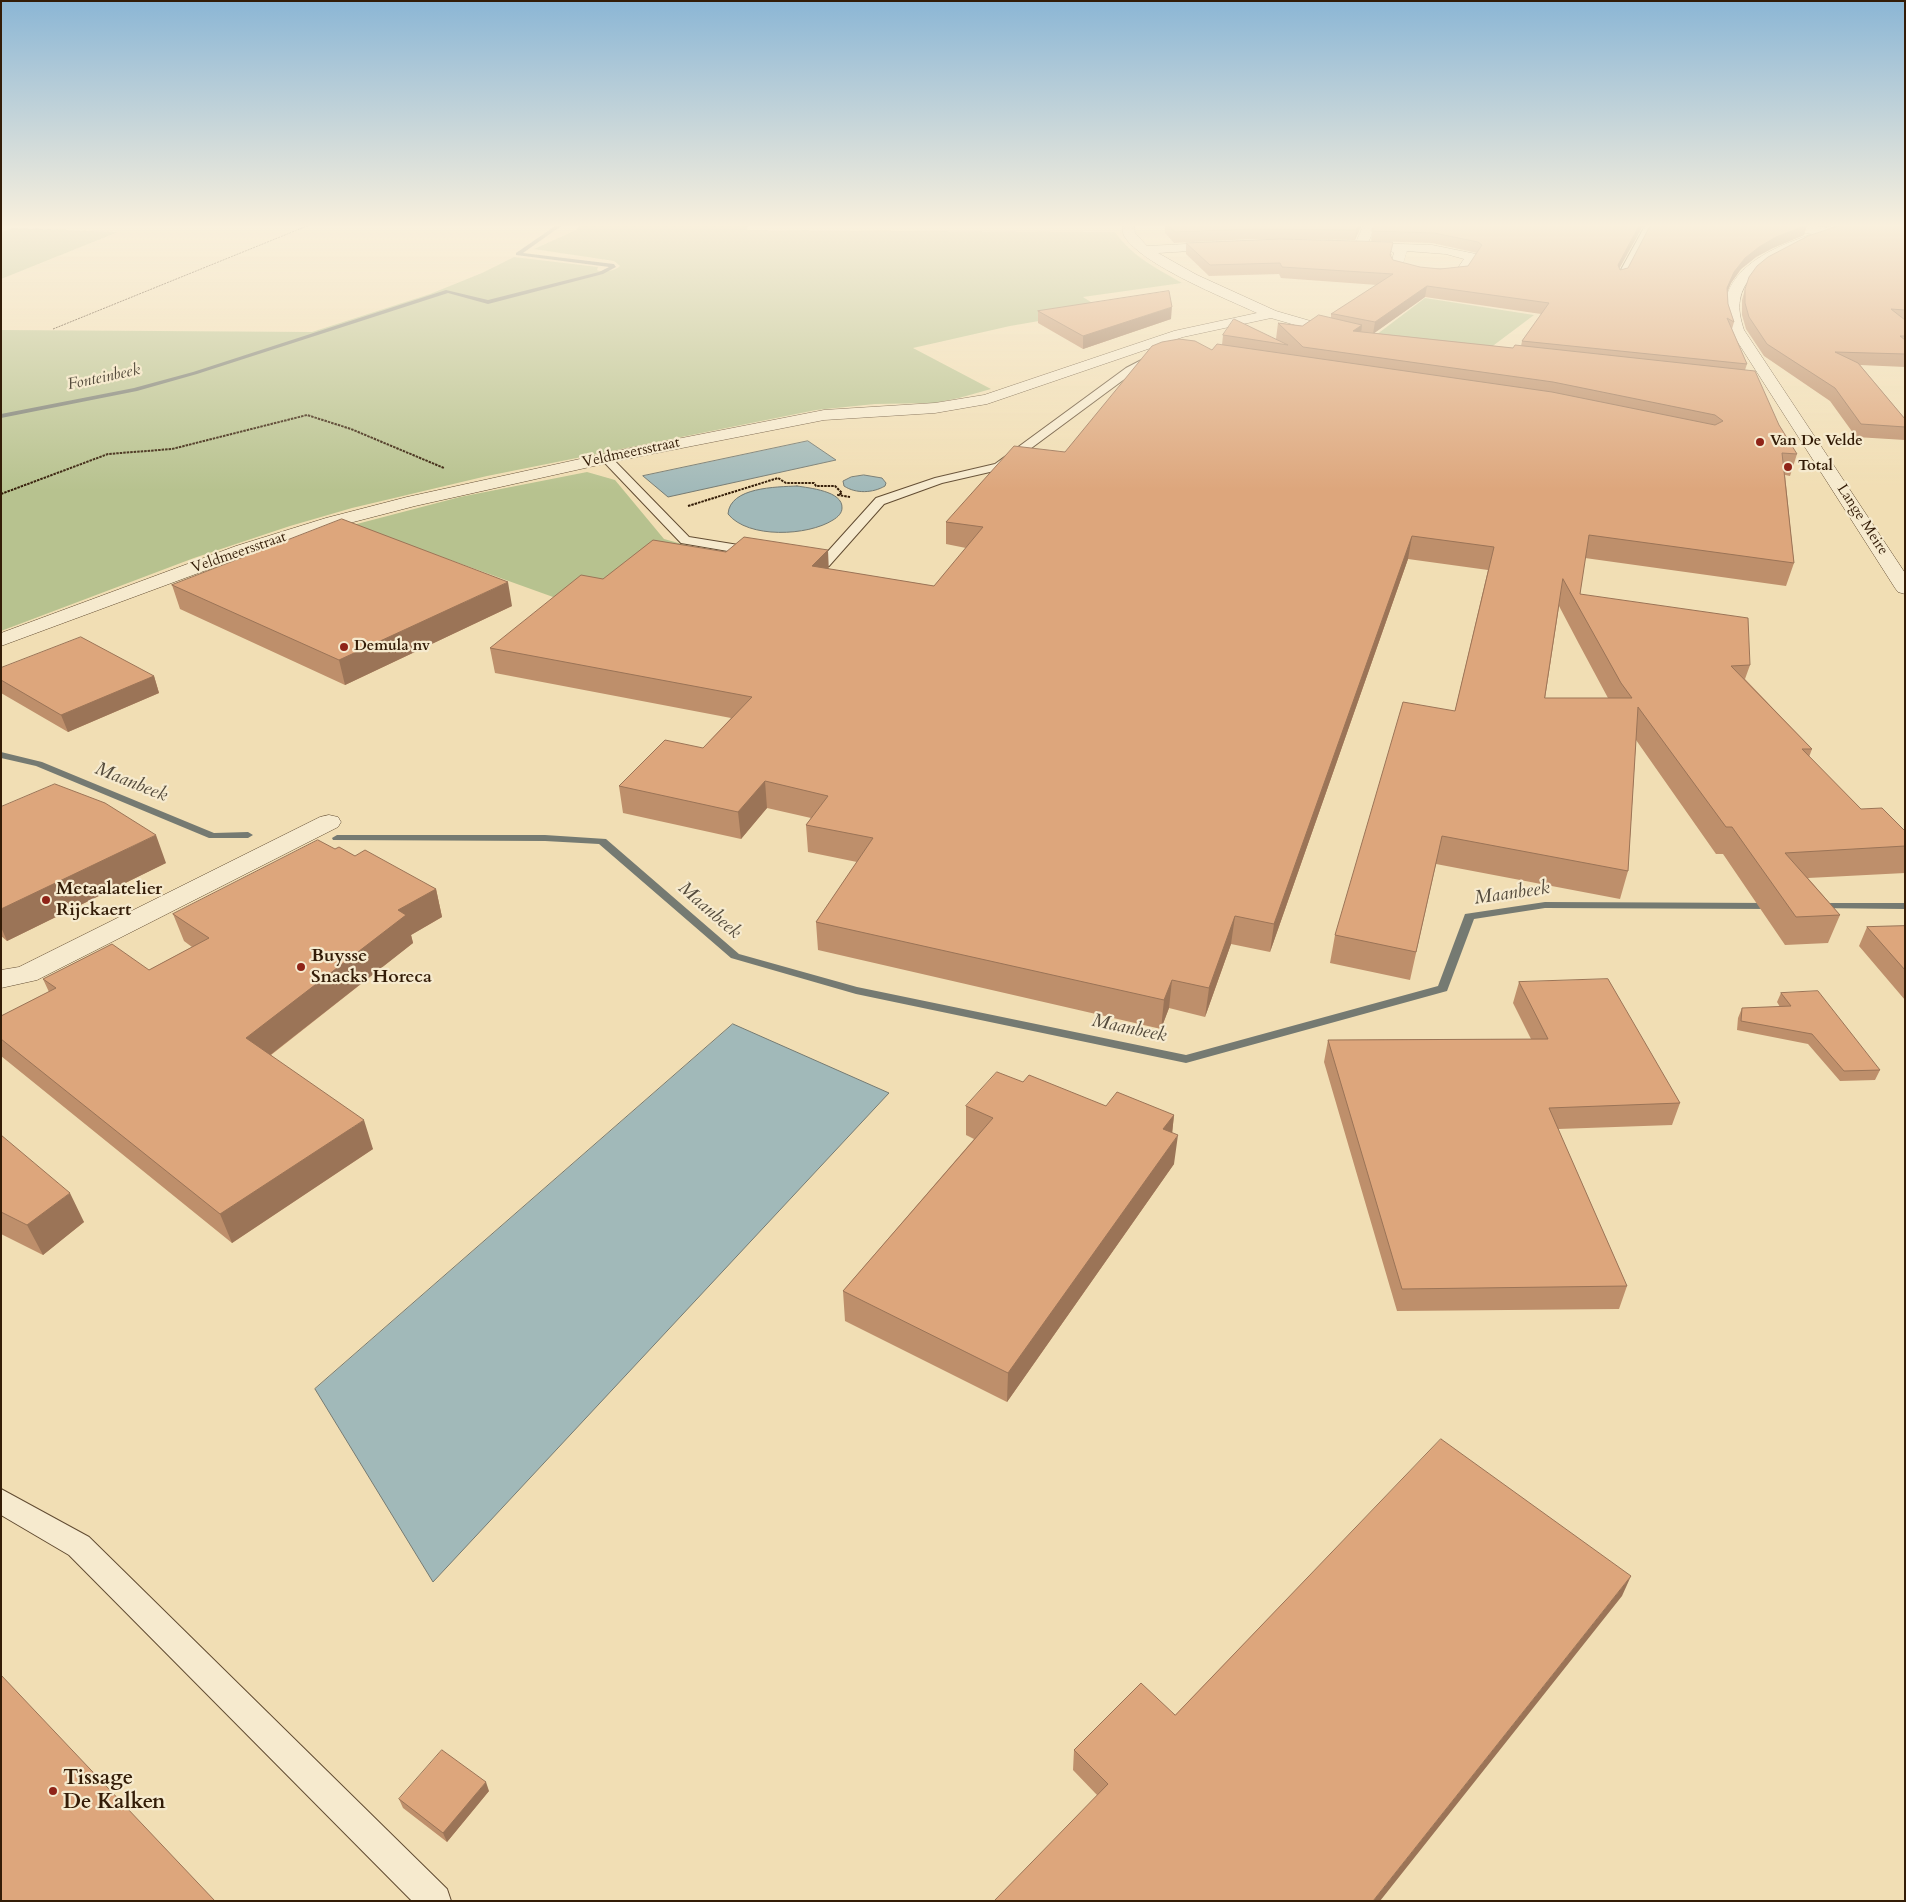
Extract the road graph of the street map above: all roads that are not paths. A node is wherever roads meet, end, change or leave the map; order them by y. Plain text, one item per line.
1 (1732, 313) edge
2 (1271, 314) joint
3 (1357, 337) edge
4 (1169, 354) edge
5 (1756, 385) edge
6 (1776, 387) junction
7 (606, 458) junction
8 (768, 554) edge
9 (796, 558) edge
10 (1905, 588) edge
11 (1, 640) edge
12 (329, 822) dead end
13 (1, 979) edge
14 (1, 1501) edge
15 (435, 1901) edge

1 - 6 street, Lange Meire
2 - 3 street
2 - 7 street, Veldmeersstraat
4 - 9 lane
5 - 6 street
6 - 10 street, Lange Meire
7 - 8 lane
7 - 11 street, Veldmeersstraat
12 - 13 street
14 - 15 lane

